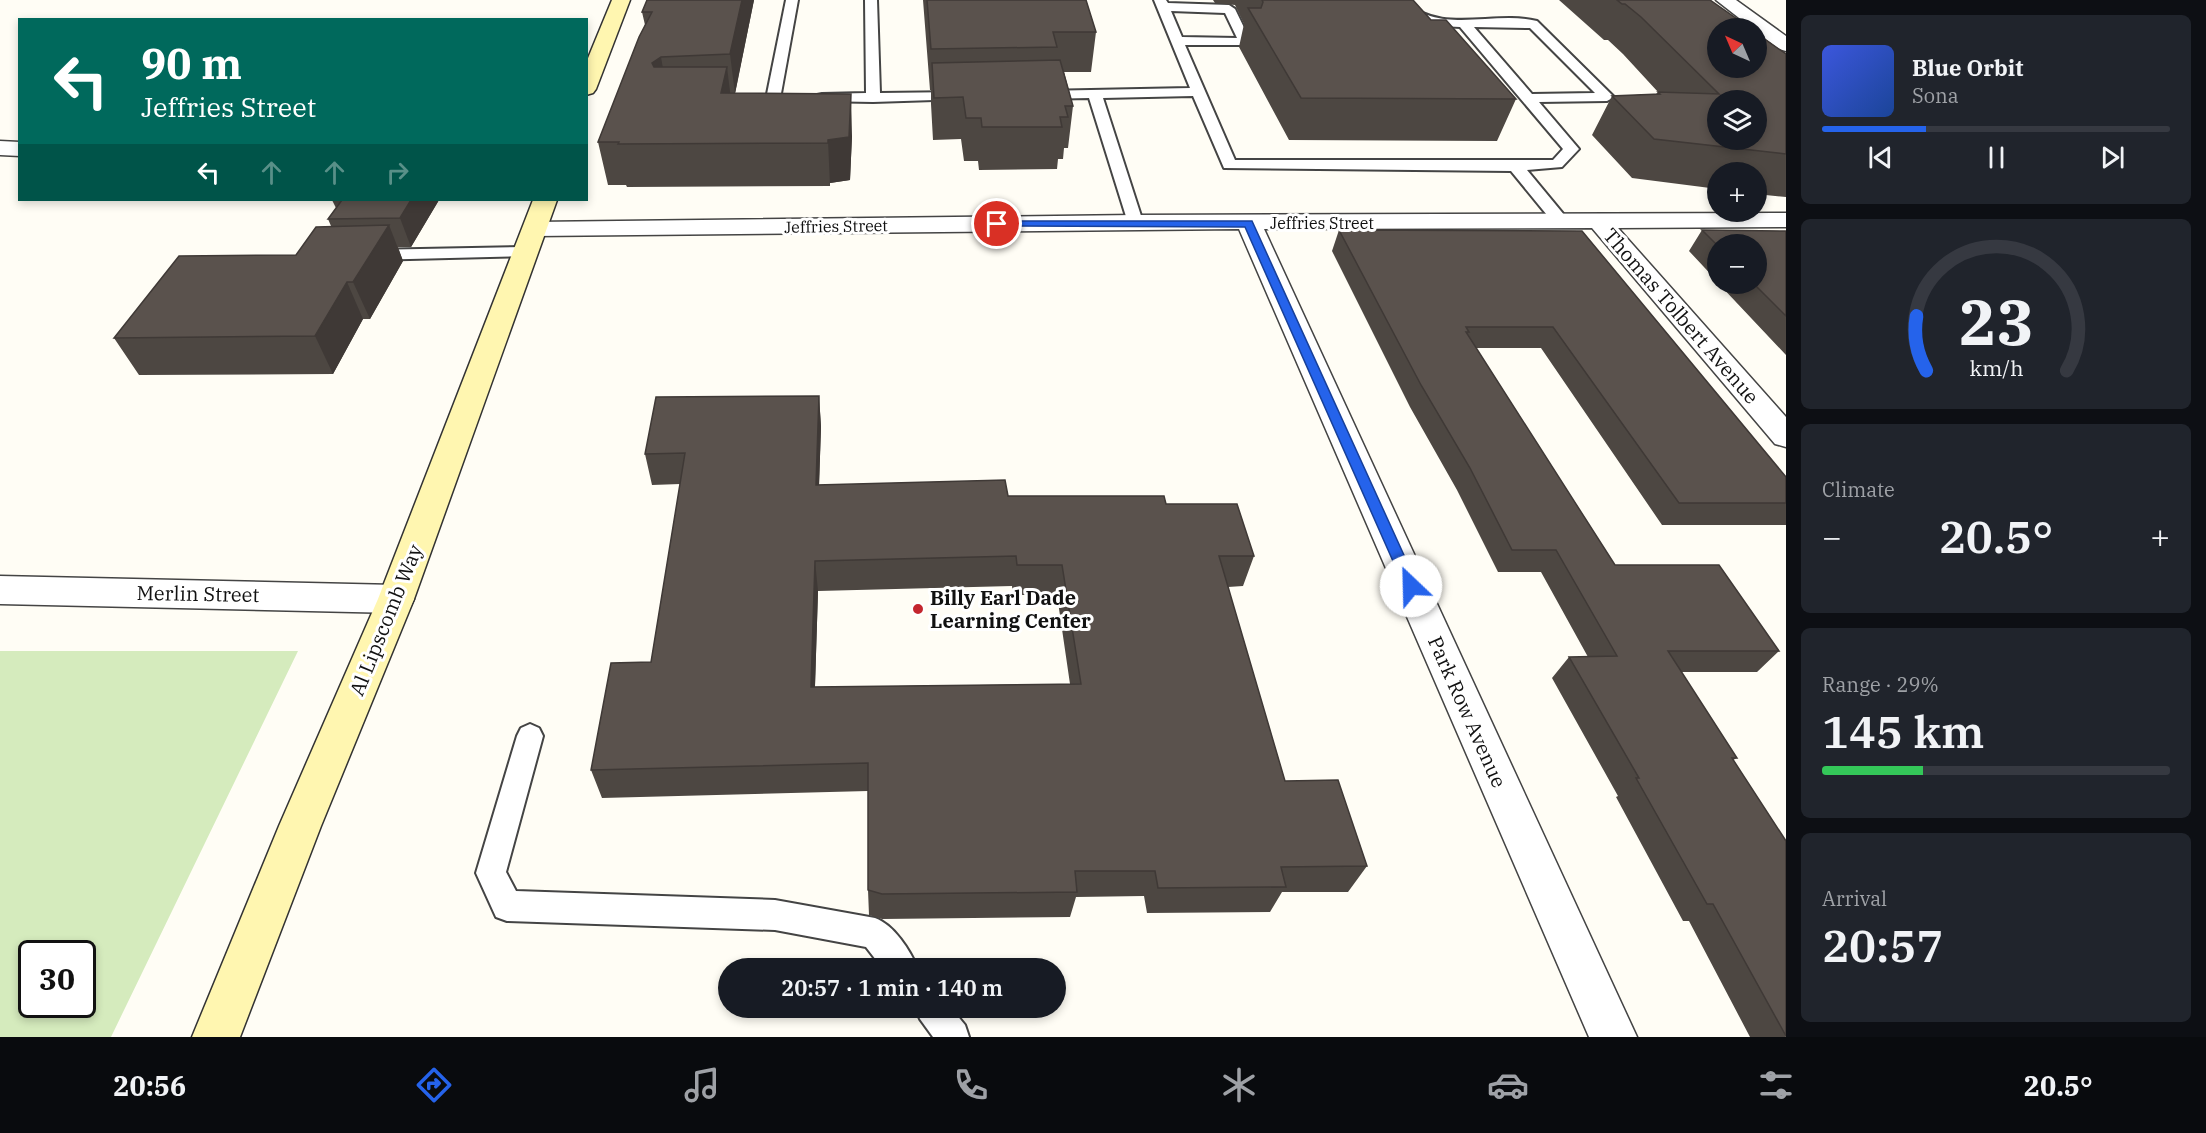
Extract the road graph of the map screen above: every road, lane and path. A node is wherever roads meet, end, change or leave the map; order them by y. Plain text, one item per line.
1 (621, 0) edge
2 (792, 0) edge
3 (871, 0) edge
4 (1397, 0) edge
5 (1725, 0) edge
6 (1162, 4) edge
7 (1464, 23) junction
8 (1177, 40) junction
9 (1786, 45) edge
10 (588, 83) edge
11 (1198, 92) junction
12 (1095, 94) junction
13 (1025, 95) edge
14 (978, 96) edge
15 (806, 98) edge
16 (873, 98) junction
17 (1528, 98) junction
18 (773, 99) edge
19 (0, 148) edge
20 (18, 149) edge
21 (1515, 166) junction
22 (1786, 220) edge
23 (1135, 222) junction
24 (1562, 222) junction
25 (1600, 222) junction
26 (1249, 224) junction
27 (536, 227) edge
28 (354, 256) edge
29 (1786, 437) edge
30 (0, 590) edge
31 (396, 599) junction
32 (530, 735) dead end
33 (894, 958) edge
34 (939, 1018) edge
35 (216, 1037) edge
36 (953, 1037) edge
37 (1613, 1037) edge

1 - 10 street
2 - 18 lane
3 - 16 lane
4 - 7 lane
5 - 9 street
6 - 8 lane
6 - 8 lane
7 - 17 lane
7 - 17 lane
8 - 11 lane
11 - 12 lane
11 - 21 lane
12 - 13 lane
12 - 23 lane
14 - 16 lane
15 - 16 lane
17 - 21 lane
19 - 20 street
21 - 24 lane
22 - 25 street, Jeffries Street
23 - 26 street, Jeffries Street
23 - 27 street, Jeffries Street
24 - 25 street, Jeffries Street
24 - 26 street, Jeffries Street
25 - 29 street, Thomas Tolbert Avenue
26 - 37 street, Park Row Avenue
27 - 28 lane
27 - 31 street, Al Lipscomb Way
30 - 31 street, Merlin Street
31 - 35 street, Al Lipscomb Way
32 - 33 lane
34 - 36 lane

